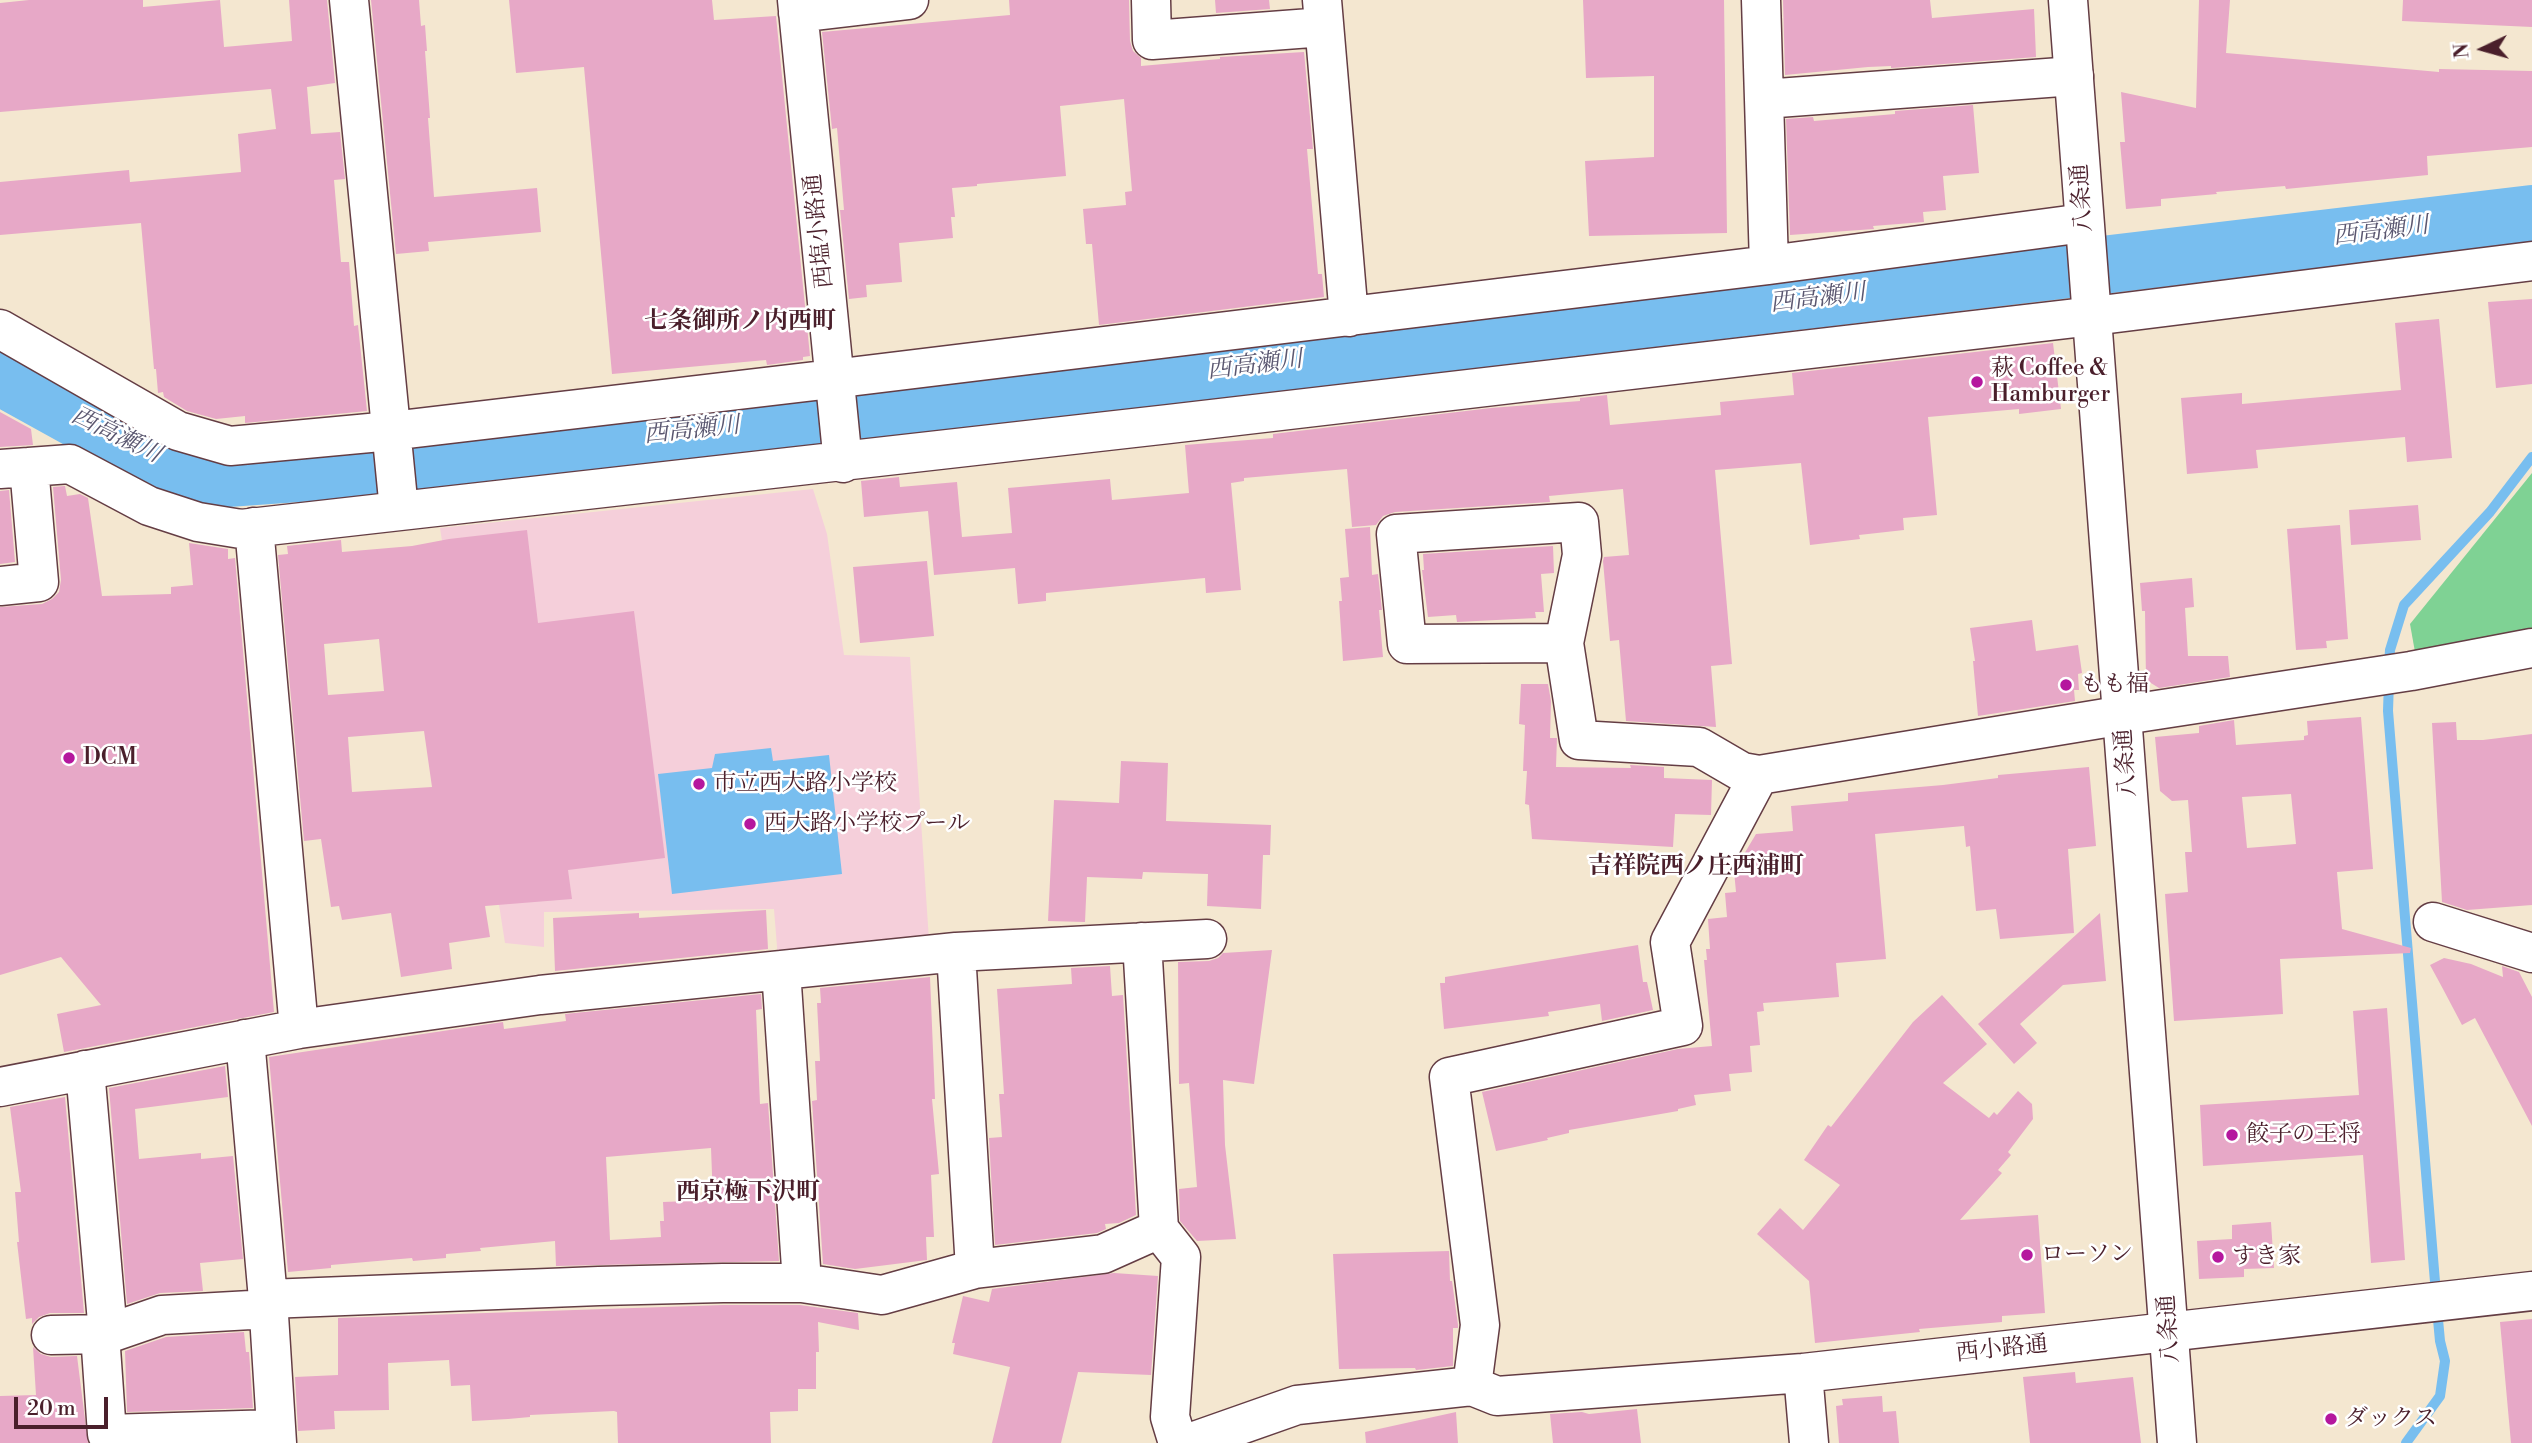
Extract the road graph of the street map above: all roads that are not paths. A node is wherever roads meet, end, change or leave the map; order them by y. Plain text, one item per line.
1 (349, 0) edge
2 (909, 0) edge
3 (1150, 0) edge
4 (1761, 0) edge
5 (2068, 0) edge
6 (798, 6) edge
7 (1323, 13) edge
8 (2074, 76) junction
9 (1764, 99) junction
10 (2084, 223) junction
11 (2532, 261) edge
12 (1769, 265) junction
13 (2093, 316) junction
14 (1349, 317) junction
15 (0, 328) edge
16 (834, 379) junction
17 (391, 430) junction
18 (843, 463) junction
19 (14, 468) edge
20 (399, 510) junction
21 (254, 527) junction
22 (0, 586) edge
23 (1564, 643) junction
24 (2532, 648) edge
25 (2124, 715) junction
26 (1759, 775) junction
27 (2433, 922) dead end
28 (1207, 939) dead end
29 (1142, 942) junction
30 (956, 952) junction
31 (2532, 953) edge
32 (781, 970) junction
33 (299, 1029) junction
34 (245, 1039) junction
35 (85, 1070) junction
36 (0, 1087) edge
37 (1159, 1229) junction
38 (975, 1269) junction
39 (802, 1283) junction
40 (2532, 1292) edge
41 (268, 1304) junction
42 (2170, 1331) junction
43 (100, 1334) junction
44 (51, 1335) dead end
45 (1803, 1373) junction
46 (1472, 1386) junction
47 (276, 1436) edge
48 (1178, 1443) edge
49 (1189, 1443) edge
50 (1809, 1443) edge
51 (2177, 1443) edge

1 - 17 street
2 - 6 street
3 - 7 street
4 - 9 street
5 - 8 street, 八条通
6 - 16 street, 西塩小路通
7 - 14 street
8 - 9 street
8 - 10 street, 八条通
9 - 12 street
10 - 12 street
10 - 13 street, 八条通
11 - 13 street
12 - 14 street
13 - 18 street
13 - 25 street, 八条通
14 - 16 street
15 - 17 street
16 - 17 street
16 - 18 street, 西塩小路通
17 - 20 street
18 - 20 street
19 - 21 street
19 - 22 street
20 - 21 street
21 - 33 street
23 - 23 street
23 - 26 street
24 - 25 street
25 - 26 street
25 - 42 street, 八条通
26 - 46 street
27 - 31 street
28 - 29 street
29 - 30 street
29 - 37 street
30 - 32 street
30 - 38 street
32 - 33 street
32 - 39 street
33 - 34 street
34 - 35 street
34 - 41 street
35 - 36 street
35 - 43 street
37 - 38 street
37 - 48 street
38 - 39 street
39 - 41 street
40 - 42 street, 西小路通
41 - 43 street
41 - 47 street
42 - 45 street, 西小路通
42 - 51 street, 八条通
43 - 44 street
43 - 47 street
45 - 46 street, 西小路通
45 - 50 street
46 - 49 street

